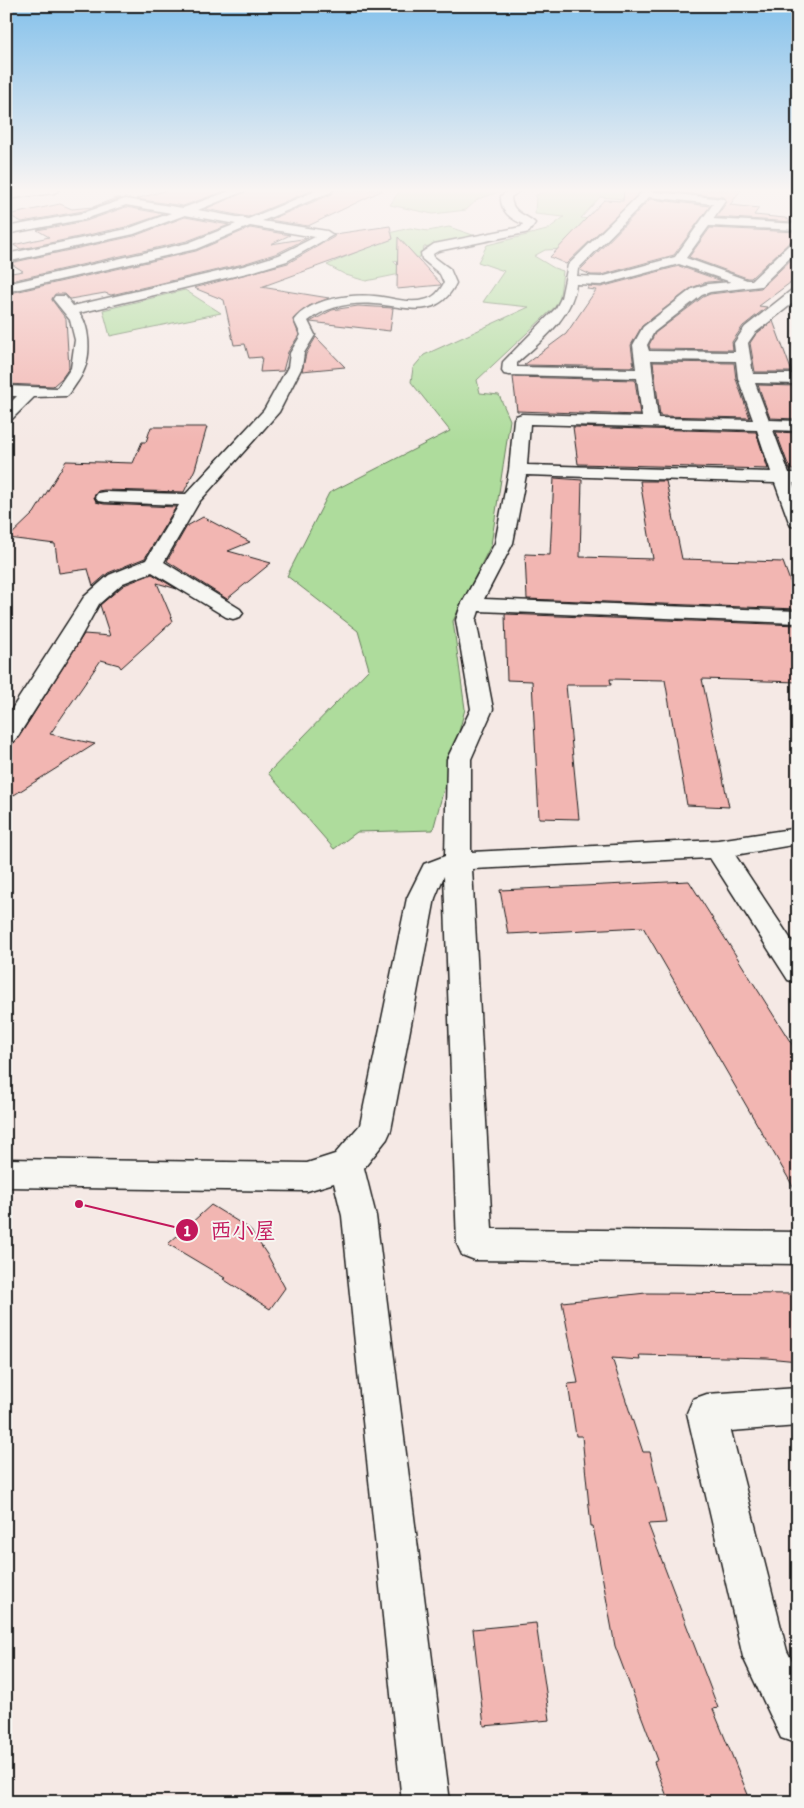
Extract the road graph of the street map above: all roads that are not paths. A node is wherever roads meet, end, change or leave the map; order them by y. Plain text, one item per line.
1 (15, 274) dead end
2 (67, 274) edge
3 (225, 274) edge
4 (447, 274) edge
5 (571, 274) edge
6 (626, 274) edge
7 (721, 274) edge
8 (764, 274) edge
9 (570, 280) junction
10 (33, 282) junction
11 (749, 284) junction
12 (6, 288) edge
13 (798, 292) edge
14 (761, 302) dead end
15 (780, 306) junction
16 (798, 309) edge
17 (70, 311) junction
18 (643, 355) junction
19 (743, 357) junction
20 (644, 374) junction
21 (746, 378) junction
22 (798, 379) edge
23 (6, 391) edge
24 (30, 392) junction
25 (6, 416) edge
26 (651, 422) junction
27 (763, 425) junction
28 (798, 426) edge
29 (518, 470) junction
30 (790, 478) edge
31 (104, 497) dead end
32 (192, 500) junction
33 (798, 522) edge
34 (153, 564) junction
35 (471, 605) junction
36 (233, 613) dead end
37 (798, 617) edge
38 (6, 736) edge
39 (798, 836) edge
40 (718, 849) junction
41 (458, 861) junction
42 (798, 973) edge
43 (346, 1165) junction
44 (6, 1173) edge
45 (798, 1248) edge
46 (798, 1408) edge
47 (798, 1721) edge
48 (426, 1802) edge

1 - 10 street
2 - 10 street
3 - 17 street
4 - 32 street
5 - 9 street
6 - 9 street
7 - 11 street
8 - 11 street
9 - 20 street
10 - 12 street
10 - 17 street
11 - 18 street
13 - 15 street
14 - 15 street
15 - 16 street
15 - 19 street
17 - 24 street
18 - 19 street
18 - 20 street
19 - 21 street
20 - 26 street
21 - 22 street
21 - 27 street
23 - 24 street
24 - 25 street
26 - 27 street
26 - 29 street
27 - 28 street
27 - 30 street
29 - 30 street
29 - 35 street
30 - 33 street
31 - 32 street
32 - 34 street
34 - 36 street
34 - 38 street
35 - 37 street
35 - 41 street
39 - 40 street
40 - 41 street
40 - 42 street
41 - 43 street
41 - 45 street
43 - 44 street
43 - 48 street
46 - 47 street

